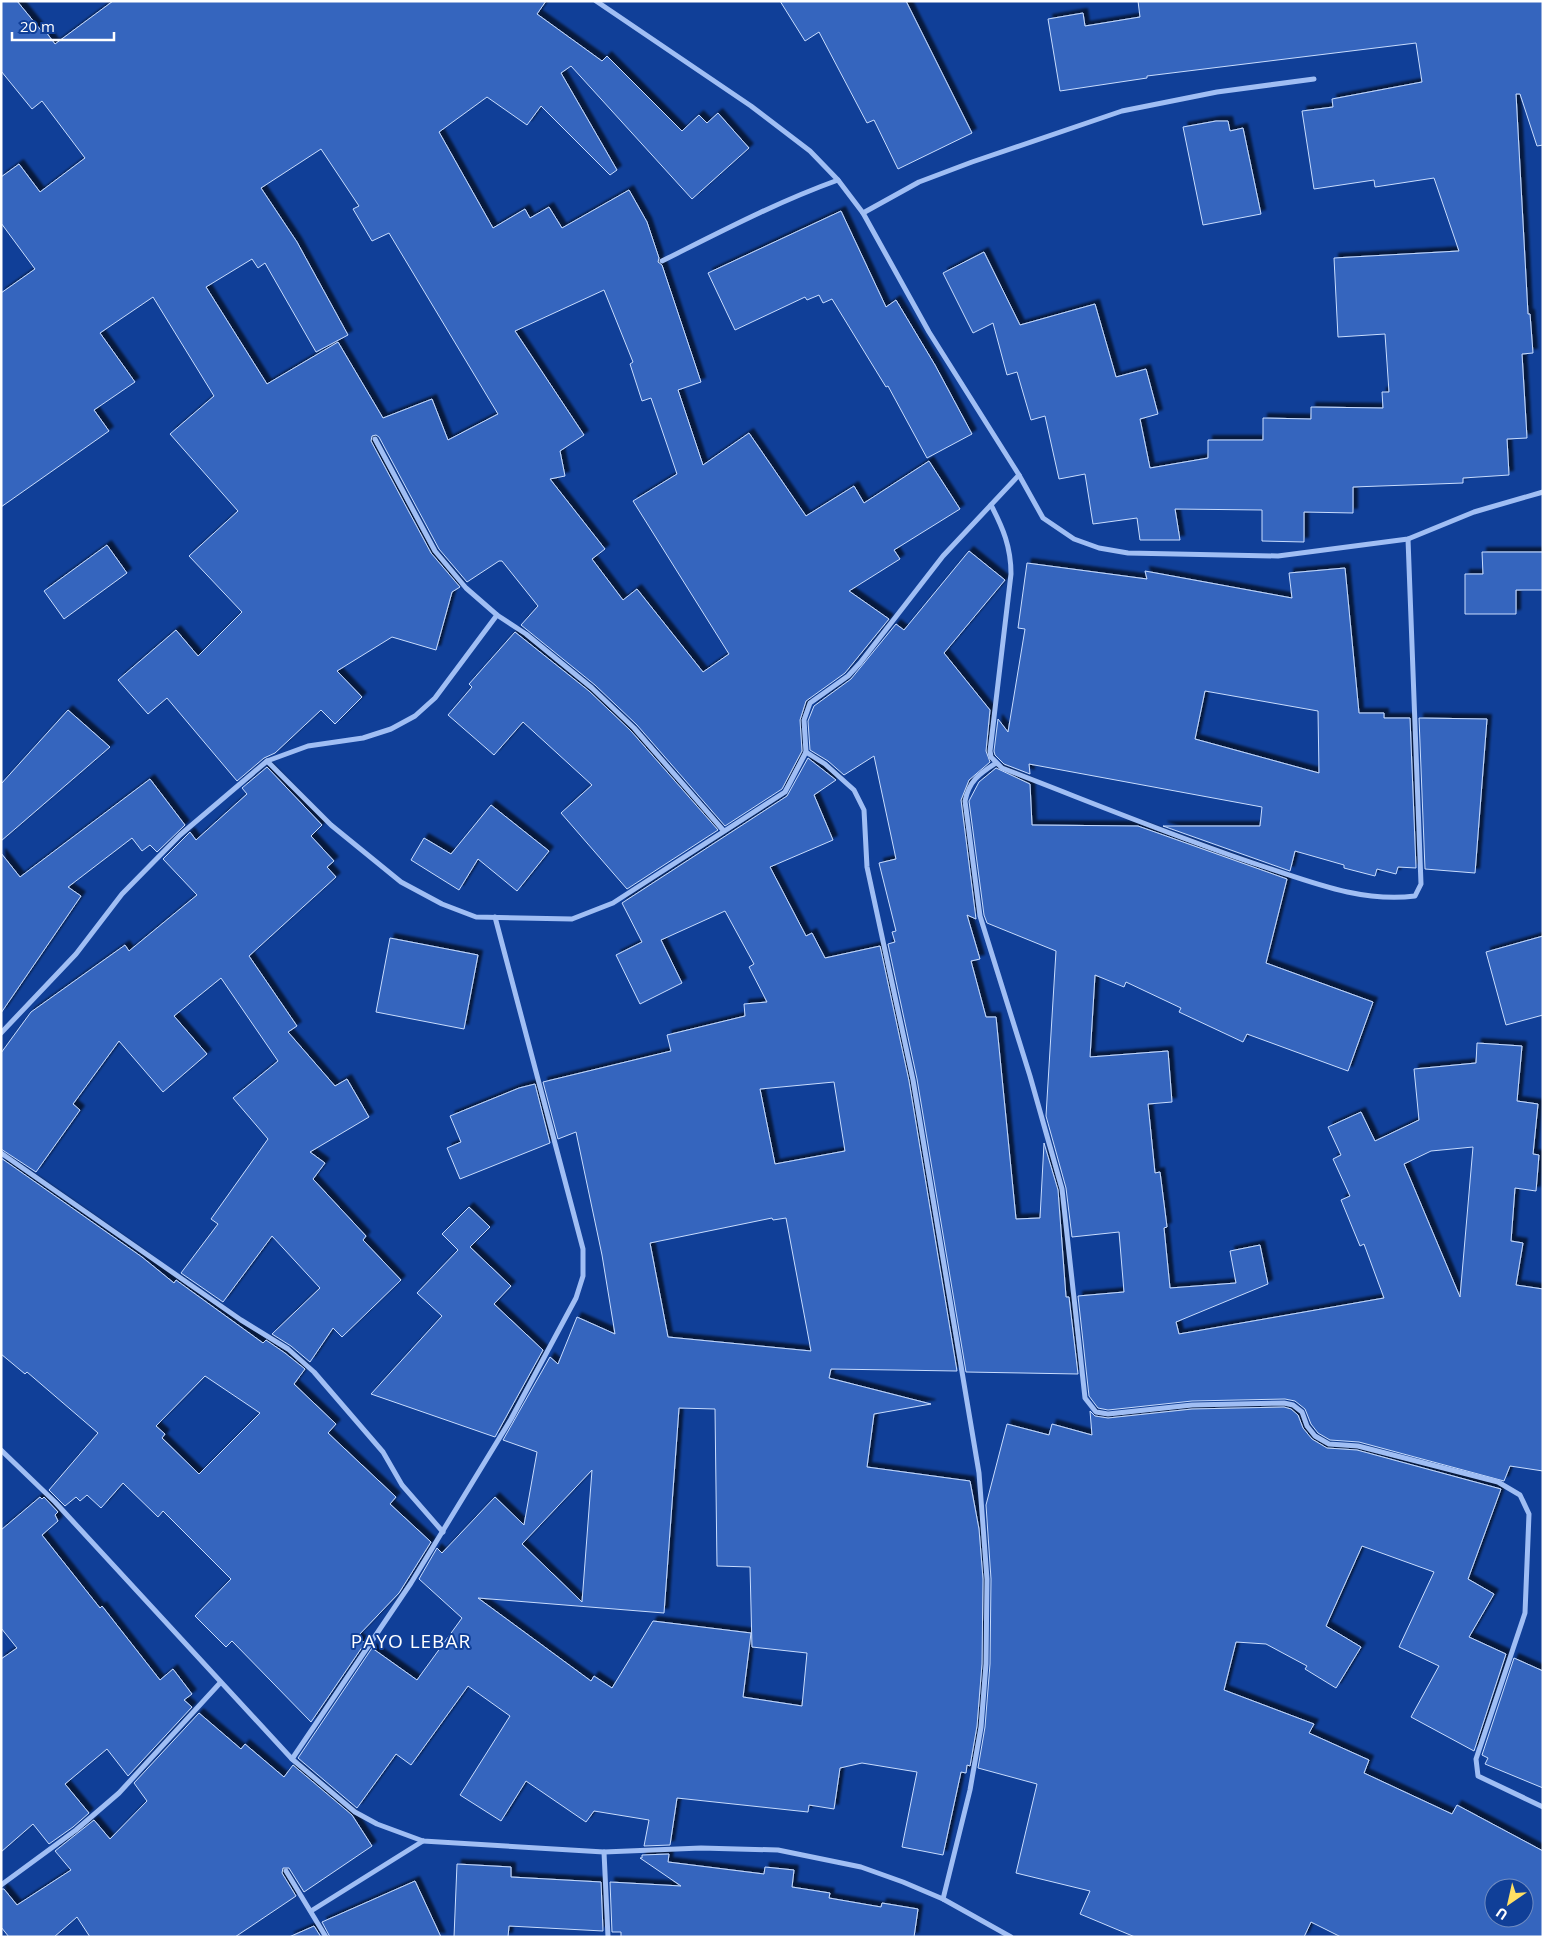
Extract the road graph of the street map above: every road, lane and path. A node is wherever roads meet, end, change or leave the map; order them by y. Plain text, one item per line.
1 (596, 1) edge
2 (1314, 79) dead end
3 (838, 180) junction
4 (863, 213) junction
5 (662, 262) dead end
6 (375, 439) dead end
7 (1018, 474) junction
8 (1543, 492) edge
9 (991, 505) junction
10 (1408, 539) junction
11 (497, 615) junction
12 (806, 752) junction
13 (267, 761) junction
14 (996, 763) junction
15 (723, 830) junction
16 (495, 917) junction
17 (1, 1033) edge
18 (1, 1153) edge
19 (1, 1450) edge
20 (443, 1532) junction
21 (220, 1683) junction
22 (292, 1760) junction
23 (1543, 1807) edge
24 (423, 1841) junction
25 (604, 1852) junction
26 (286, 1871) dead end
27 (1, 1886) edge
28 (943, 1899) junction
29 (311, 1911) junction
30 (326, 1937) edge
31 (608, 1937) edge
32 (1011, 1937) edge

1 - 3 street
2 - 4 street
3 - 4 street
3 - 5 street
4 - 7 street
6 - 11 street
7 - 9 street
7 - 10 street
8 - 10 street
9 - 12 street
9 - 14 street
10 - 14 street
11 - 13 street
11 - 15 street
12 - 15 street
12 - 28 street
13 - 16 street
13 - 17 street
14 - 23 street
15 - 16 street
16 - 20 street
18 - 20 street
19 - 21 street
20 - 22 street
21 - 22 street
21 - 27 street
22 - 24 street
24 - 25 street
24 - 29 street
25 - 28 street
25 - 31 street
26 - 29 street
28 - 32 street
29 - 30 street

